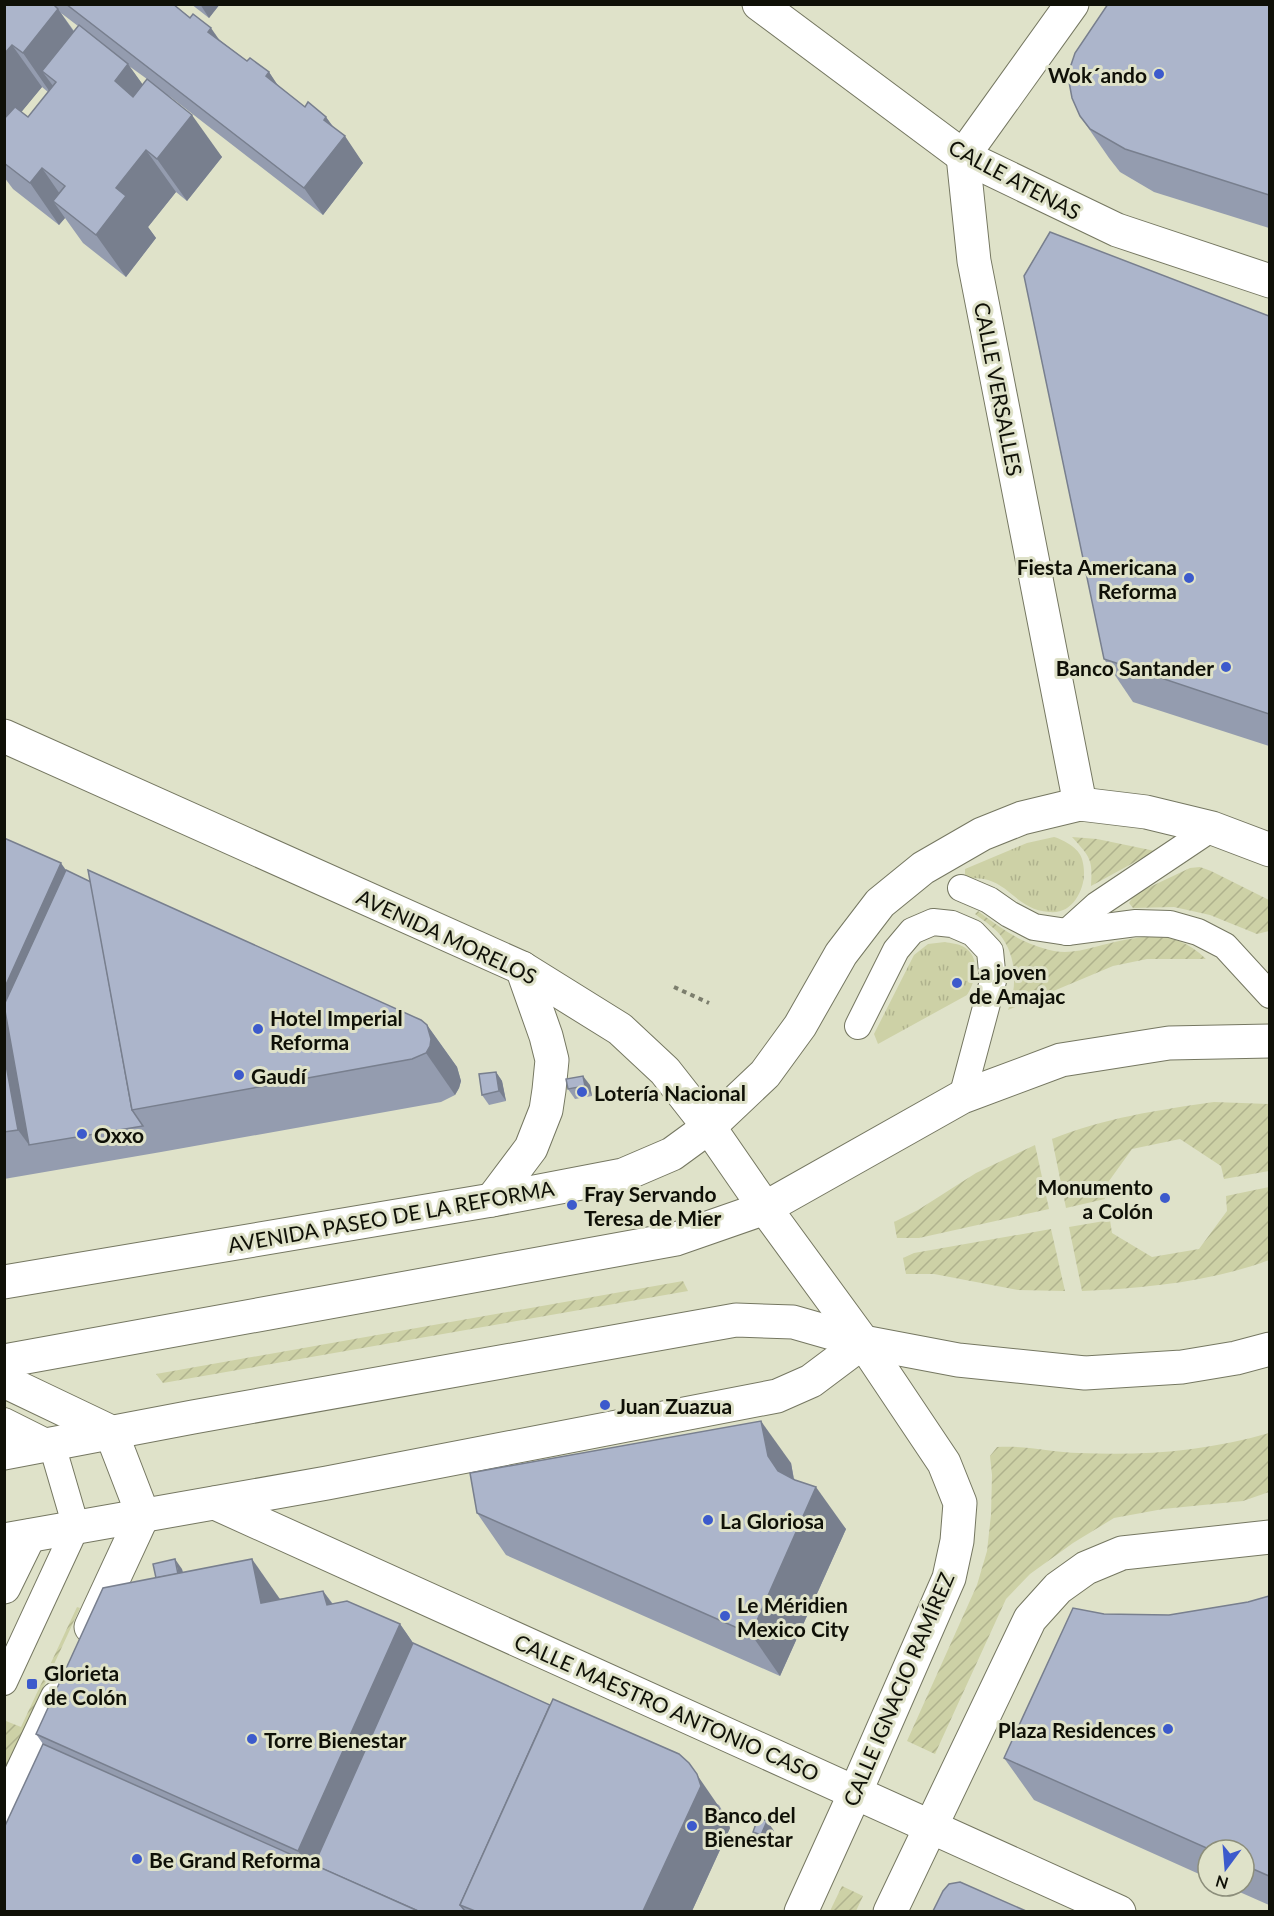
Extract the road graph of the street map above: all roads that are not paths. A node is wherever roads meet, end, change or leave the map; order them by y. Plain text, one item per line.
1 (759, 4) edge
2 (1072, 4) edge
3 (963, 156) junction
4 (1269, 281) edge
5 (4, 736) edge
6 (1080, 804) junction
7 (1212, 828) junction
8 (1269, 850) edge
9 (962, 888) dead end
10 (1066, 932) junction
11 (522, 968) junction
12 (1269, 995) edge
13 (858, 1026) dead end
14 (1269, 1041) edge
15 (962, 1097) junction
16 (709, 1127) junction
17 (492, 1200) junction
18 (765, 1208) junction
19 (4, 1282) edge
20 (864, 1342) junction
21 (1269, 1348) edge
22 (4, 1361) edge
23 (4, 1381) edge
24 (4, 1421) edge
25 (111, 1432) junction
26 (52, 1445) junction
27 (4, 1453) edge
28 (215, 1503) junction
29 (143, 1515) junction
30 (76, 1527) junction
31 (1269, 1537) edge
32 (17, 1538) edge
33 (4, 1587) edge
34 (4, 1682) edge
35 (855, 1793) junction
36 (4, 1810) edge
37 (930, 1826) junction
38 (801, 1911) edge
39 (890, 1911) edge
40 (1119, 1911) edge

1 - 3 street, CALLE ATENAS
2 - 3 street
3 - 4 street, CALLE ATENAS
3 - 6 street, CALLE VERSALLES
5 - 11 street, AVENIDA MORELOS
6 - 7 street, AVENIDA PASEO DE LA REFORMA
6 - 16 street, AVENIDA PASEO DE LA REFORMA
7 - 8 street, AVENIDA PASEO DE LA REFORMA
7 - 10 lane
9 - 10 lane
10 - 12 lane
11 - 16 street, AVENIDA MORELOS
11 - 17 street
13 - 15 lane
14 - 15 street
15 - 18 street
16 - 17 street, AVENIDA PASEO DE LA REFORMA
16 - 18 street, AVENIDA MORELOS
17 - 19 street, AVENIDA PASEO DE LA REFORMA
18 - 20 street, AVENIDA MORELOS
18 - 22 street
20 - 21 street
20 - 25 street
20 - 28 street
20 - 35 street, CALLE IGNACIO RAMÍREZ
23 - 25 street
24 - 26 lane
25 - 26 street
25 - 29 street
26 - 27 street
26 - 30 lane
28 - 29 street
28 - 35 street, CALLE MAESTRO ANTONIO CASO
29 - 30 street
29 - 36 street
30 - 32 street
30 - 34 lane
31 - 37 street
32 - 33 street
35 - 37 street, CALLE MAESTRO ANTONIO CASO
35 - 38 street, CALLE IGNACIO RAMÍREZ
37 - 39 street
37 - 40 street, CALLE MAESTRO ANTONIO CASO

